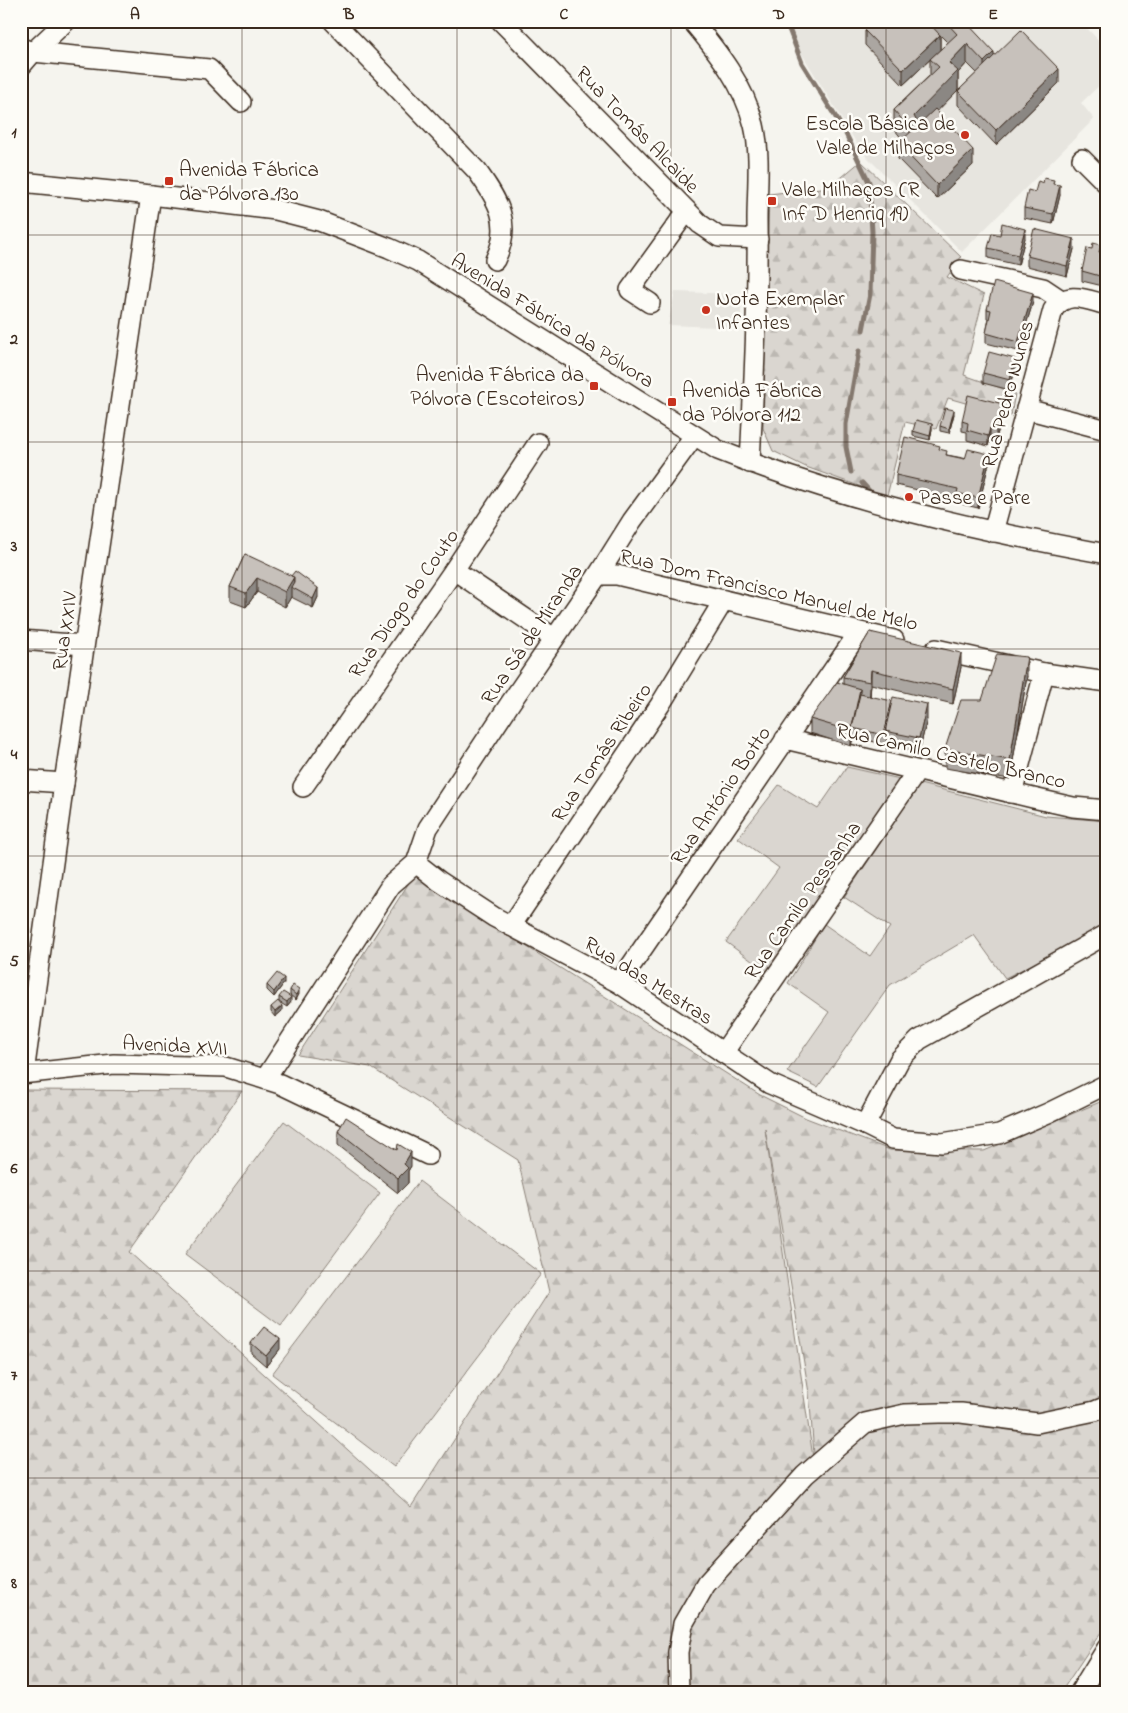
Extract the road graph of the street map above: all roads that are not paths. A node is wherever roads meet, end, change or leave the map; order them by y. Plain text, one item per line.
1 (66, 21) edge
2 (333, 21) edge
3 (501, 21) edge
4 (692, 21) edge
5 (25, 56) edge
6 (241, 102) dead end
7 (1082, 159) dead end
8 (21, 182) edge
9 (1107, 184) edge
10 (151, 195) junction
11 (687, 211) junction
12 (758, 239) junction
13 (495, 260) dead end
14 (962, 270) dead end
15 (1061, 300) junction
16 (650, 303) dead end
17 (1107, 305) edge
18 (1026, 410) junction
19 (1107, 430) edge
20 (694, 436) junction
21 (538, 443) dead end
22 (750, 463) junction
23 (993, 532) junction
24 (1107, 554) edge
25 (454, 570) junction
26 (598, 575) junction
27 (724, 600) junction
28 (859, 632) junction
29 (554, 638) junction
30 (21, 640) edge
31 (84, 645) junction
32 (1044, 673) junction
33 (1107, 682) edge
34 (785, 739) junction
35 (917, 771) junction
36 (21, 780) edge
37 (64, 783) junction
38 (303, 788) dead end
39 (1010, 793) junction
40 (1107, 810) edge
41 (416, 863) junction
42 (511, 926) junction
43 (1107, 934) edge
44 (619, 984) junction
45 (723, 1053) junction
46 (22, 1074) edge
47 (272, 1082) junction
48 (1107, 1084) edge
49 (865, 1125) junction
50 (428, 1155) dead end
51 (1107, 1406) edge
52 (1107, 1648) edge
53 (680, 1692) edge
54 (1080, 1692) edge

1 - 5 street
2 - 13 street
3 - 11 street, Rua Tomás Alcaide
4 - 12 street
5 - 6 street
7 - 9 street
8 - 10 street, Avenida Fábrica da Pólvora
10 - 20 street, Avenida Fábrica da Pólvora
10 - 31 street, Rua XXIV
11 - 12 street, Rua Tomás Alcaide
11 - 16 street
12 - 22 street
14 - 15 street
15 - 17 street
15 - 18 street, Rua Pedro Nunes
18 - 19 street
18 - 23 street, Rua Pedro Nunes
20 - 22 street, Avenida Fábrica da Pólvora
20 - 26 street, Rua Sá de Miranda
21 - 25 street, Rua Diogo do Couto
22 - 23 street, Avenida Fábrica da Pólvora
23 - 24 street, Avenida Fábrica da Pólvora
25 - 29 street
25 - 38 street, Rua Diogo do Couto
26 - 27 street, Rua Dom Francisco Manuel de Melo
26 - 29 street, Rua Sá de Miranda
27 - 28 street, Rua Dom Francisco Manuel de Melo
27 - 42 street, Rua Tomás Ribeiro
28 - 32 street, Rua Dom Francisco Manuel de Melo
28 - 34 street, Rua António Botto
29 - 41 street, Rua Sá de Miranda
30 - 31 street
31 - 37 street, Rua XXIV
32 - 33 street, Rua Dom Francisco Manuel de Melo
32 - 39 street
34 - 35 street, Rua Camilo Castelo Branco
34 - 44 street, Rua António Botto
35 - 39 street, Rua Camilo Castelo Branco
35 - 45 street, Rua Camilo Pessanha
36 - 37 street
37 - 46 street, Rua XXIV
39 - 40 street, Rua Camilo Castelo Branco
41 - 42 street, Rua das Mestras
41 - 47 street
42 - 44 street, Rua das Mestras
43 - 49 street
44 - 45 street, Rua das Mestras
45 - 49 street, Rua das Mestras
46 - 47 street, Avenida XVII
47 - 50 street, Avenida XVII
48 - 49 street
51 - 53 street
52 - 54 street

